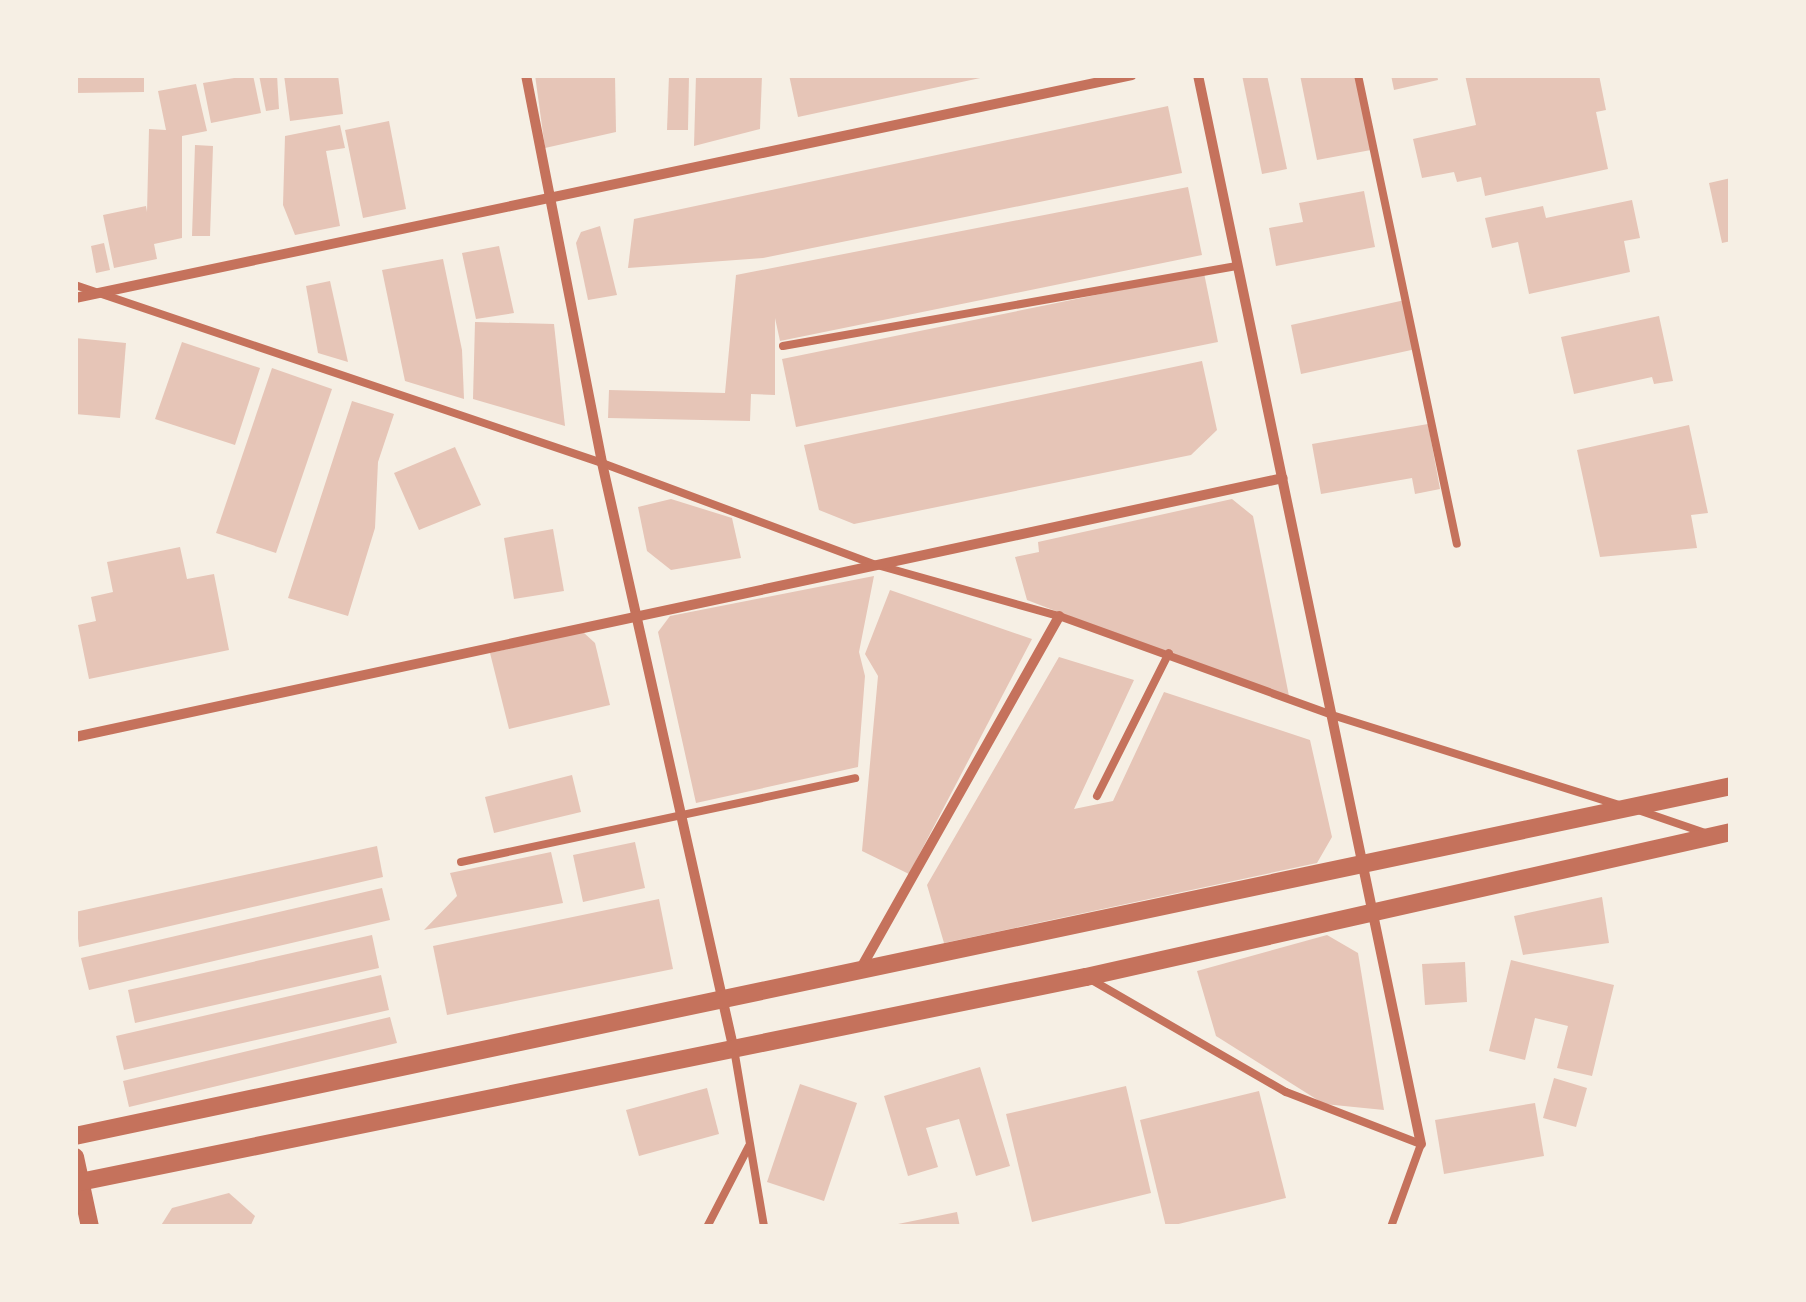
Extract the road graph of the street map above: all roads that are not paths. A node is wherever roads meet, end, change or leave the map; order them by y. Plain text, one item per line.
1 (526, 75) edge
2 (1132, 75) edge
3 (1198, 75) edge
4 (1358, 75) edge
5 (552, 198) junction
6 (1238, 266) junction
7 (75, 285) edge
8 (100, 293) junction
9 (75, 298) edge
10 (783, 346) dead end
11 (602, 462) junction
12 (1282, 478) junction
13 (1457, 544) dead end
14 (877, 565) junction
15 (640, 616) junction
16 (1058, 616) junction
17 (1169, 653) junction
18 (1332, 715) junction
19 (75, 737) edge
20 (855, 778) dead end
21 (1731, 786) edge
22 (1097, 796) dead end
23 (1628, 807) junction
24 (684, 815) junction
25 (1725, 837) edge
26 (461, 862) dead end
27 (1364, 868) junction
28 (1372, 912) junction
29 (858, 975) junction
30 (1086, 977) junction
31 (724, 1000) junction
32 (733, 1046) junction
33 (75, 1136) edge
34 (1421, 1144) junction
35 (750, 1146) junction
36 (75, 1157) edge
37 (78, 1182) edge
38 (90, 1227) edge
39 (707, 1227) edge
40 (764, 1227) edge
41 (1390, 1227) edge

1 - 5 street
2 - 5 street
3 - 6 street
4 - 13 lane
5 - 8 street
5 - 11 street
6 - 10 lane
6 - 12 street
7 - 8 lane
8 - 9 street
8 - 11 lane
11 - 14 lane
11 - 15 street
12 - 14 street
12 - 18 street
14 - 15 street
14 - 16 lane
15 - 19 street
15 - 24 street
16 - 17 lane
16 - 29 street
17 - 18 lane
17 - 22 lane
18 - 23 lane
18 - 27 street
20 - 24 lane
21 - 23 street
23 - 25 lane
23 - 27 street
24 - 26 lane
24 - 31 street
25 - 28 street
27 - 28 street
27 - 29 street
28 - 30 street
28 - 34 street
29 - 31 street
30 - 32 street
30 - 34 lane
31 - 32 street
31 - 33 street
32 - 35 lane
32 - 37 street
34 - 41 lane
35 - 39 lane
35 - 40 lane
36 - 37 street
37 - 38 street

